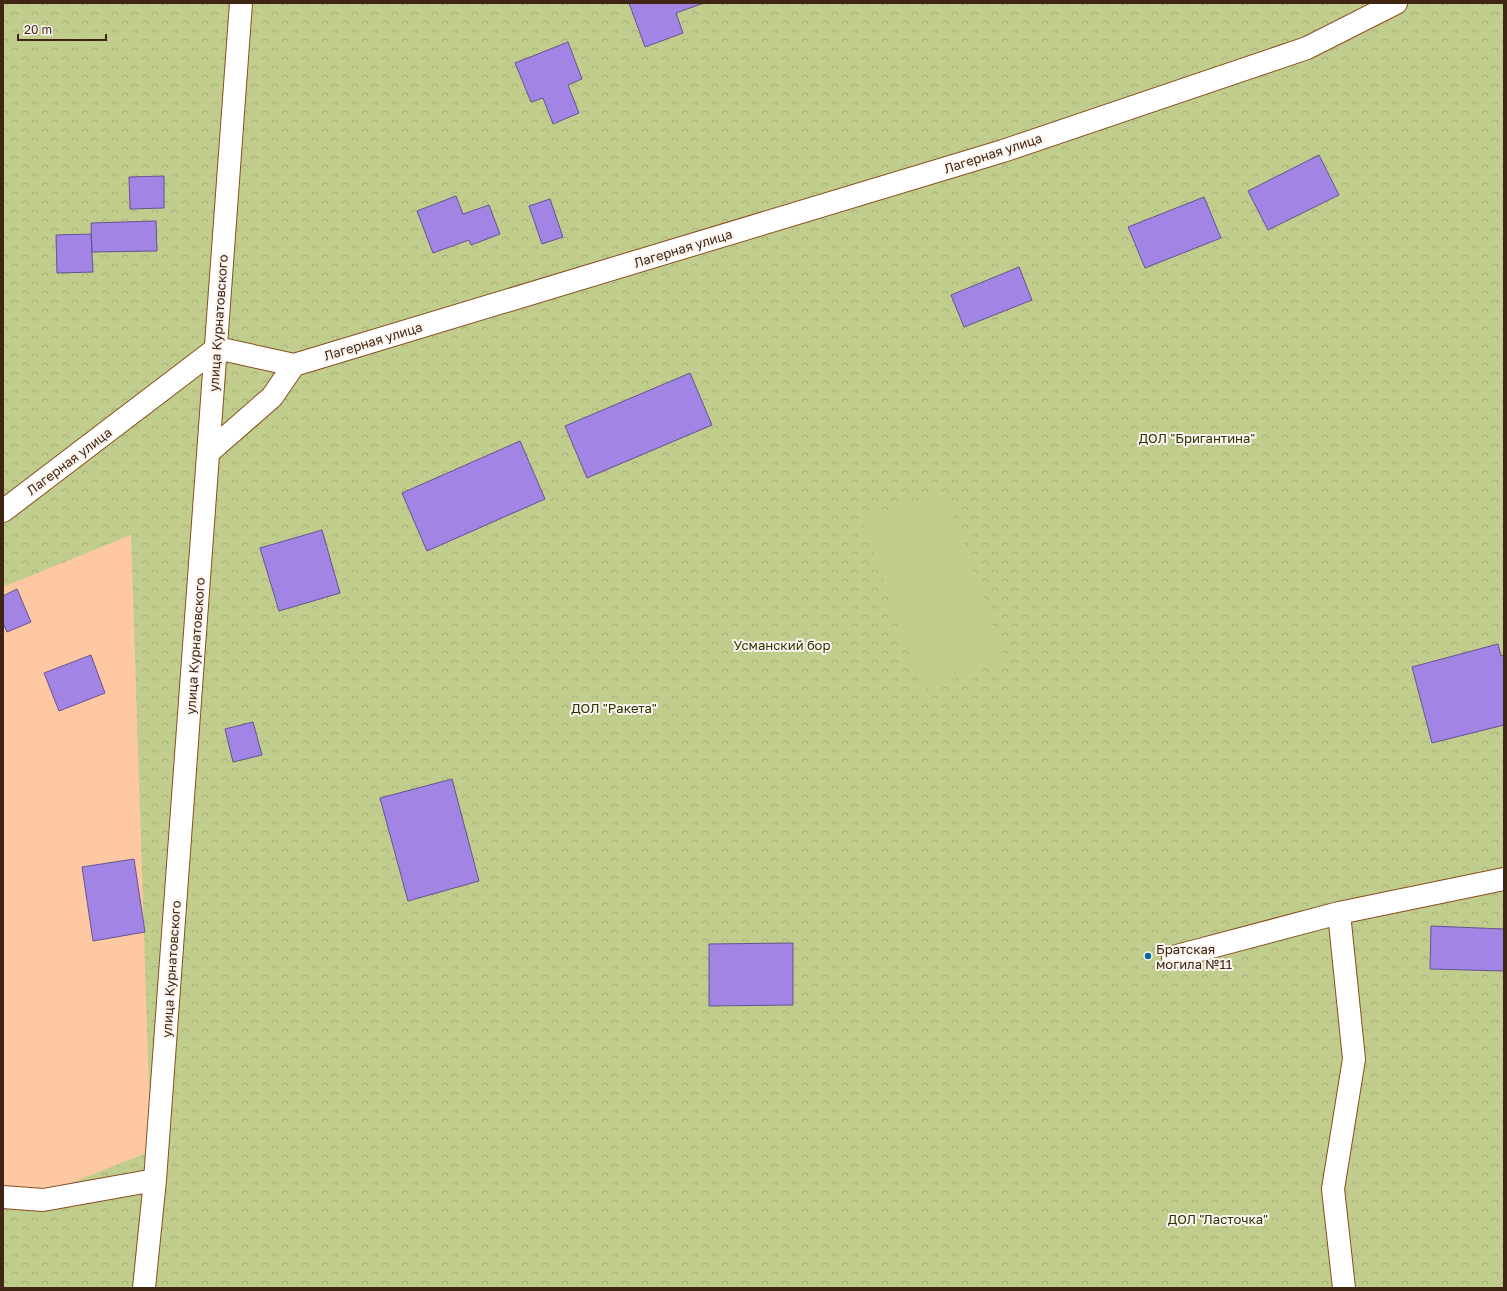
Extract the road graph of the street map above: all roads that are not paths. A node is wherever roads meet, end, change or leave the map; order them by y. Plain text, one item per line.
1 (241, 3) edge
2 (1396, 3) edge
3 (217, 348) junction
4 (294, 365) junction
5 (209, 452) junction
6 (3, 511) edge
7 (1504, 879) edge
8 (1339, 913) junction
9 (1173, 956) dead end
10 (155, 1180) junction
11 (3, 1198) edge
12 (144, 1288) edge
13 (1344, 1288) edge

1 - 3 street, улица Курнатовского
2 - 4 street, Лагерная улица
3 - 4 street, Лагерная улица
3 - 5 street, улица Курнатовского
3 - 6 street, Лагерная улица
4 - 5 street
5 - 10 street, улица Курнатовского
7 - 8 street
8 - 9 street
8 - 13 street
10 - 11 street
10 - 12 street, улица Курнатовского

